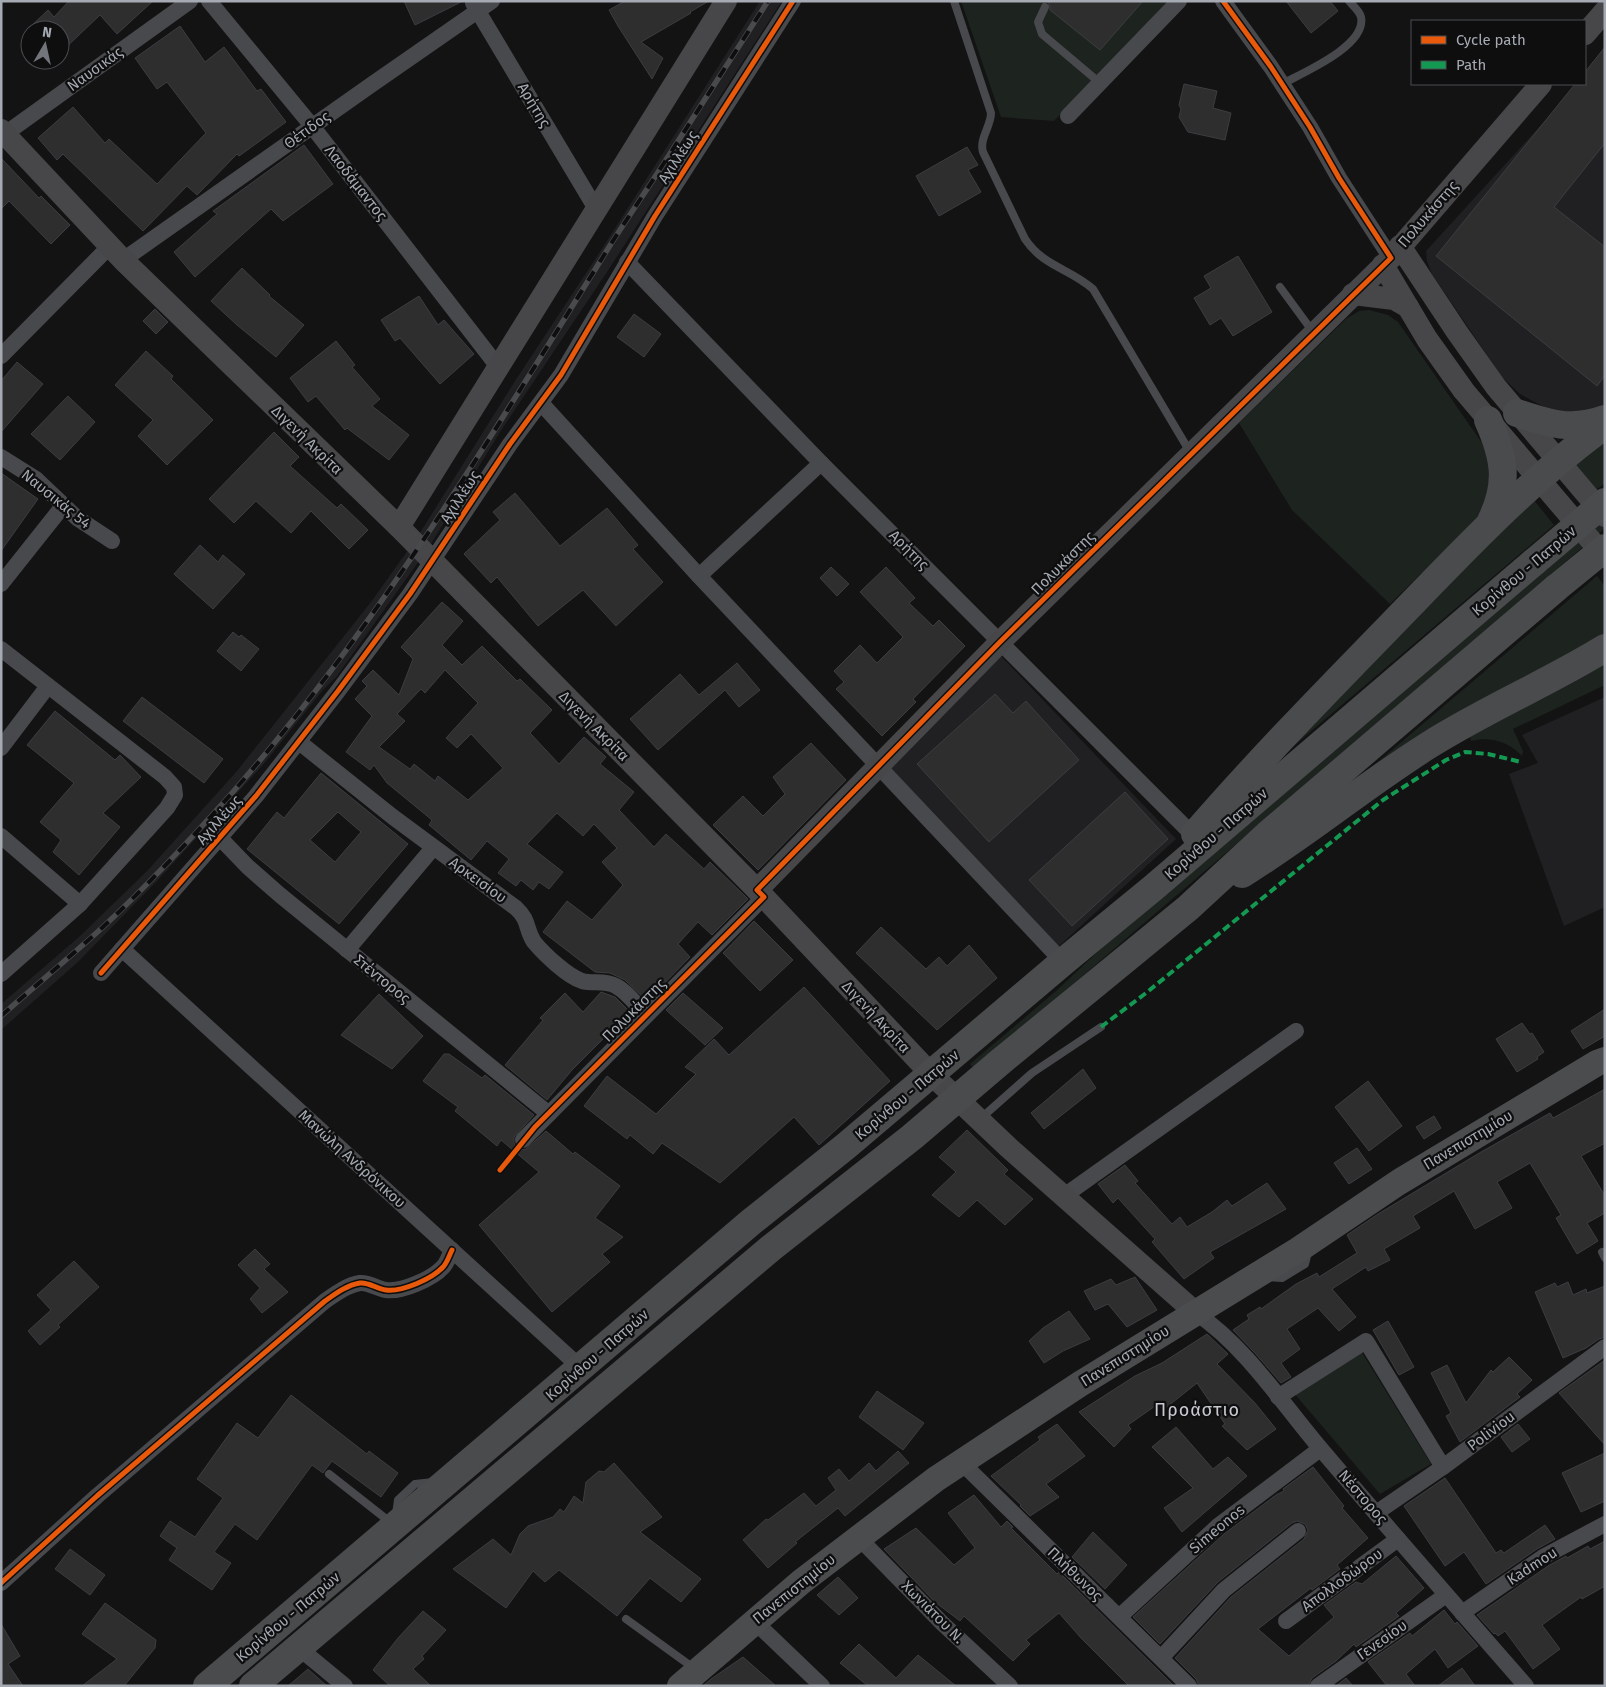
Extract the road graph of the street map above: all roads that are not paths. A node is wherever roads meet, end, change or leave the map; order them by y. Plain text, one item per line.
1 (190, 1) edge
2 (209, 1) edge
3 (492, 1) edge
4 (793, 1) edge
5 (954, 1) edge
6 (1179, 1) edge
7 (1223, 1) edge
8 (1349, 1) edge
9 (723, 3) edge
10 (475, 6) edge
11 (1045, 7) dead end
12 (1605, 10) edge
13 (1586, 33) edge
14 (1100, 83) junction
15 (1282, 84) junction
16 (1540, 85) edge
17 (1068, 116) dead end
18 (312, 126) junction
19 (3, 133) edge
20 (596, 209) junction
21 (116, 253) junction
22 (1391, 256) junction
23 (627, 262) junction
24 (1280, 287) dead end
25 (1354, 294) junction
26 (1408, 307) junction
27 (1314, 333) junction
28 (1, 356) edge
29 (499, 368) junction
30 (541, 403) junction
31 (1517, 413) junction
32 (1605, 419) edge
33 (1488, 420) junction
34 (1605, 425) edge
35 (1191, 453) junction
36 (1, 457) edge
37 (822, 463) junction
38 (1549, 471) junction
39 (1605, 502) edge
40 (63, 506) junction
41 (1605, 516) edge
42 (1489, 524) junction
43 (398, 527) junction
44 (112, 541) dead end
45 (1605, 548) edge
46 (1605, 557) edge
47 (432, 561) junction
48 (699, 576) junction
49 (3, 579) edge
50 (1000, 642) junction
51 (1, 649) edge
52 (1600, 653) edge
53 (48, 686) junction
54 (299, 742) junction
55 (1, 748) edge
56 (879, 767) junction
57 (1, 836) edge
58 (1194, 836) junction
59 (220, 838) junction
60 (433, 848) junction
61 (1153, 888) junction
62 (760, 894) junction
63 (80, 904) junction
64 (1188, 908) junction
65 (122, 949) junction
66 (347, 950) junction
67 (1063, 962) junction
68 (100, 973) dead end
69 (1, 974) edge
70 (646, 1015) junction
71 (1101, 1027) dead end
72 (1296, 1032) dead end
73 (1602, 1059) edge
74 (931, 1074) junction
75 (957, 1099) junction
76 (549, 1114) junction
77 (978, 1120) junction
78 (523, 1140) dead end
79 (1064, 1196) junction
80 (452, 1250) junction
81 (1196, 1313) junction
82 (1605, 1347) edge
83 (581, 1368) junction
84 (1278, 1397) junction
85 (1320, 1449) junction
86 (961, 1462) junction
87 (1442, 1467) junction
88 (329, 1474) dead end
89 (1376, 1512) junction
90 (1605, 1524) edge
91 (395, 1526) junction
92 (1298, 1531) dead end
93 (858, 1537) junction
94 (1398, 1539) junction
95 (1, 1583) edge
96 (1446, 1595) junction
97 (1462, 1613) junction
98 (1119, 1617) junction
99 (626, 1619) dead end
100 (754, 1621) junction
101 (1286, 1621) dead end
102 (299, 1648) junction
103 (1161, 1658) junction
104 (688, 1678) edge
105 (207, 1686) edge
106 (254, 1686) edge
107 (345, 1686) edge
108 (822, 1686) edge
109 (1010, 1686) edge
110 (1189, 1686) edge
111 (1318, 1686) edge
112 (1526, 1686) edge

1 - 19 street, Ναυσικάς
2 - 18 street, Λαοδάμαντος
3 - 10 street, Θέτιδος
4 - 23 street, Αχιλλέως
5 - 35 lane
6 - 14 street
7 - 15 street
8 - 15 lane
9 - 20 street
10 - 18 street, Θέτιδος
10 - 20 street, Αρήτης
11 - 14 lane
12 - 13 street
14 - 17 street
15 - 22 street
16 - 22 street, Πολυκάστης
18 - 21 street, Θέτιδος
18 - 29 street, Λαοδάμαντος
19 - 21 street, Διγενή Ακρίτα
20 - 29 street
21 - 28 street, Θέτιδος
21 - 43 street, Διγενή Ακρίτα
22 - 25 street, Πολυκάστης
22 - 26 street
22 - 31 street
23 - 30 street, Αχιλλέως
23 - 37 street, Αρήτης
24 - 27 lane
25 - 26 street
25 - 27 street, Πολυκάστης
26 - 33 street
27 - 35 street, Πολυκάστης
29 - 43 street
30 - 47 street, Αχιλλέως
30 - 48 street
31 - 32 highway
31 - 38 street
33 - 38 street
33 - 42 highway
34 - 38 highway
35 - 50 street, Πολυκάστης
36 - 40 street, Ναυσικάς 54
37 - 48 street
37 - 50 street, Αρήτης
38 - 41 street
38 - 42 highway
38 - 46 street
39 - 61 highway, Κορίνθου - Πατρών, bridge
40 - 44 street, Ναυσικάς 54
40 - 49 street
42 - 58 highway
43 - 47 street, Διγενή Ακρίτα
45 - 64 highway, Κορίνθου - Πατρών, bridge
47 - 54 street, Αχιλλέως
47 - 62 street, Διγενή Ακρίτα
48 - 56 street
50 - 56 street, Πολυκάστης
50 - 58 street, Αρήτης
51 - 53 street
52 - 64 highway
53 - 55 street
53 - 63 street
54 - 59 street, Αχιλλέως
54 - 60 street, Αρκεισίου
56 - 62 street, Πολυκάστης
56 - 67 street
57 - 63 street
58 - 61 highway
59 - 65 street, Αχιλλέως
59 - 66 street, Στέντορος
60 - 66 street
60 - 70 street, Αρκεισίου
61 - 67 highway, Κορίνθου - Πατρών
62 - 70 street, Πολυκάστης
62 - 74 street, Διγενή Ακρίτα
63 - 69 street
64 - 75 highway, Κορίνθου - Πατρών
65 - 68 street, Αχιλλέως
65 - 80 street, Μανώλη Ανδρόνικου
66 - 76 street, Στέντορος
67 - 74 highway, Κορίνθου - Πατρών
70 - 76 street, Πολυκάστης
71 - 77 lane
72 - 79 street
73 - 81 main road, Πανεπιστημίου
74 - 75 street, Διγενή Ακρίτα
74 - 83 highway, Κορίνθου - Πατρών
75 - 77 street, Διγενή Ακρίτα
75 - 102 highway, Κορίνθου - Πατρών
76 - 78 street, Πολυκάστης
77 - 79 street, Διγενή Ακρίτα
79 - 81 street, Διγενή Ακρίτα
80 - 83 street, Μανώλη Ανδρόνικου
80 - 95 street
81 - 84 street, Νέστορος
81 - 86 main road, Πανεπιστημίου
82 - 87 street, Poliviou
83 - 91 highway, Κορίνθου - Πατρών
84 - 85 street, Νέστορος
84 - 87 street
85 - 89 street, Νέστορος
85 - 98 street, Simeonos
86 - 93 main road, Πανεπιστημίου
86 - 98 street, Πλήθωνος
87 - 89 street, Poliviou
88 - 91 lane
89 - 94 street, Νέστορος
90 - 97 street, Kadmou
91 - 105 highway, Κορίνθου - Πατρών
92 - 103 street
93 - 100 main road, Πανεπιστημίου
93 - 109 street, Χωνιάτου Ν.
94 - 96 street, Νέστορος
94 - 101 street, Απολλοδώρου
96 - 97 street, Νέστορος
96 - 111 street, Γενεσίου
97 - 112 street, Νέστορος
98 - 103 street, Πλήθωνος
99 - 104 lane
100 - 104 main road, Πανεπιστημίου
100 - 108 street
102 - 106 highway, Κορίνθου - Πατρών
102 - 107 street
103 - 110 street, Πλήθωνος

